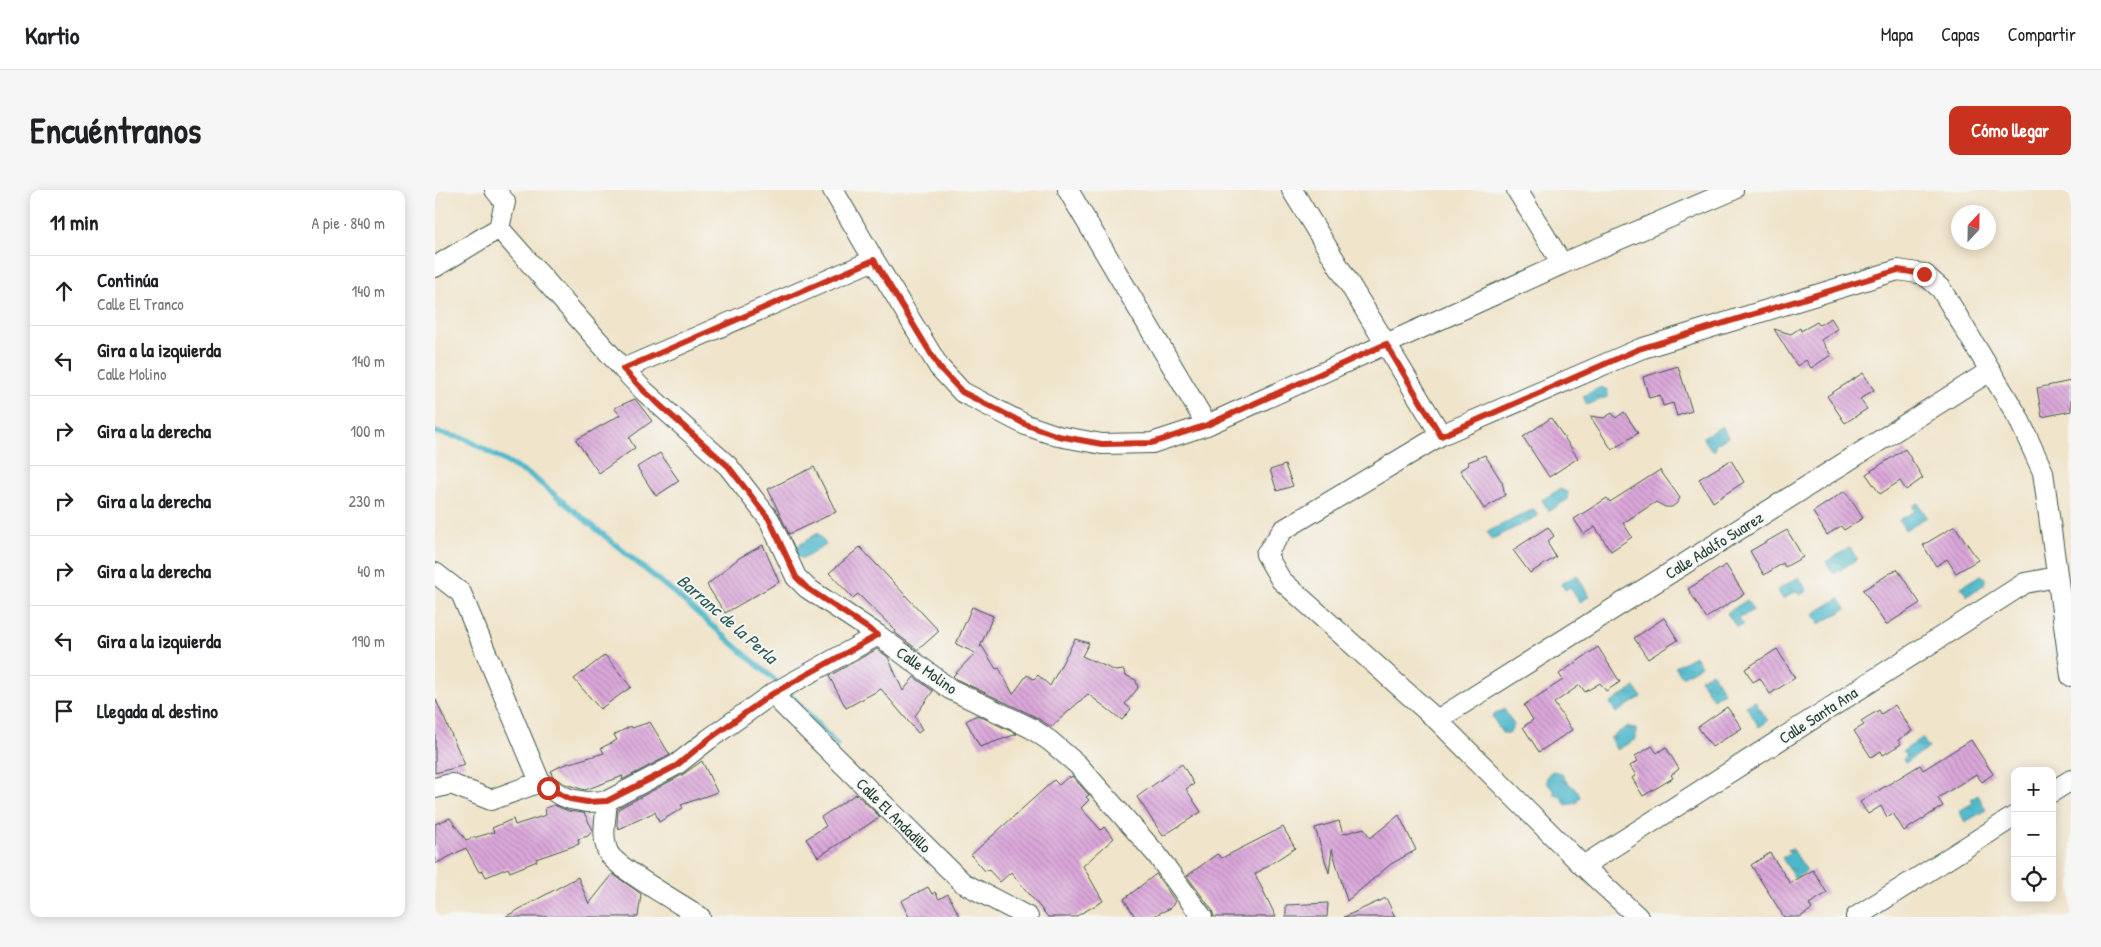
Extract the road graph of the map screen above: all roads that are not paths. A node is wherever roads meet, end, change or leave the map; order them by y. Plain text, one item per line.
1 (495, 190) edge
2 (833, 190) edge
3 (1069, 190) edge
4 (1292, 190) edge
5 (1517, 190) edge
6 (1733, 190) edge
7 (499, 228) junction
8 (874, 260) junction
9 (1562, 264) junction
10 (435, 267) edge
11 (1386, 344) junction
12 (623, 369) junction
13 (1990, 371) junction
14 (1207, 425) junction
15 (1441, 436) junction
16 (435, 573) edge
17 (2057, 577) junction
18 (878, 635) junction
19 (2071, 676) edge
20 (772, 694) junction
21 (1437, 720) junction
22 (2071, 780) edge
23 (540, 782) junction
24 (435, 788) edge
25 (2056, 789) edge
26 (607, 801) junction
27 (2011, 819) edge
28 (1583, 866) junction
29 (700, 917) edge
30 (1028, 917) edge
31 (1202, 917) edge
32 (1638, 917) edge
33 (1856, 917) edge

1 - 7 street
2 - 8 street
3 - 14 street
4 - 11 street
5 - 9 street
6 - 9 street
7 - 10 street
7 - 12 street, Calle Molino
8 - 12 street
8 - 14 street
9 - 11 street
11 - 14 street
11 - 15 street
12 - 18 street, Calle Molino
13 - 15 street
13 - 17 street
13 - 21 street, Calle Adolfo Suarez
15 - 21 street
16 - 23 street
17 - 19 street
17 - 28 street, Calle Santa Ana
18 - 20 street
18 - 31 street, Calle Molino
20 - 26 street
20 - 30 street, Calle El Andadillo
21 - 28 street
22 - 25 street
23 - 24 street
23 - 26 street
26 - 29 street
27 - 33 street
28 - 32 street

